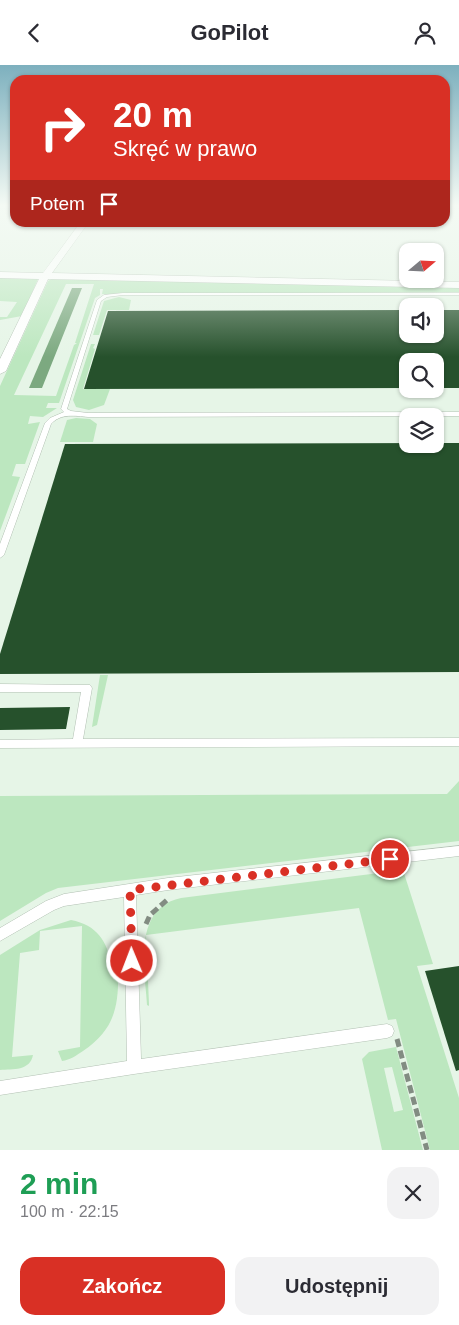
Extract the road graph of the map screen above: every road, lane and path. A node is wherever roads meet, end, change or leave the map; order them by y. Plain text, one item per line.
1 (60, 256) edge
2 (0, 275) edge
3 (45, 277) junction
4 (459, 285) edge
5 (459, 294) edge
6 (0, 371) edge
7 (68, 413) junction
8 (459, 414) edge
9 (0, 555) edge
10 (0, 688) edge
11 (459, 742) edge
12 (0, 744) edge
13 (77, 744) junction
14 (459, 851) edge
15 (130, 890) junction
16 (174, 896) dead end
17 (143, 932) dead end
18 (0, 935) edge
19 (387, 1031) joint
20 (134, 1067) junction
21 (0, 1088) edge
22 (427, 1150) edge

1 - 3 street
2 - 3 street
3 - 4 street
3 - 6 street
5 - 7 lane
7 - 8 lane
7 - 9 lane
10 - 13 lane
11 - 13 lane
12 - 13 lane
14 - 15 lane
15 - 18 lane
15 - 20 lane
16 - 17 path
19 - 20 lane
19 - 22 path
20 - 21 lane

